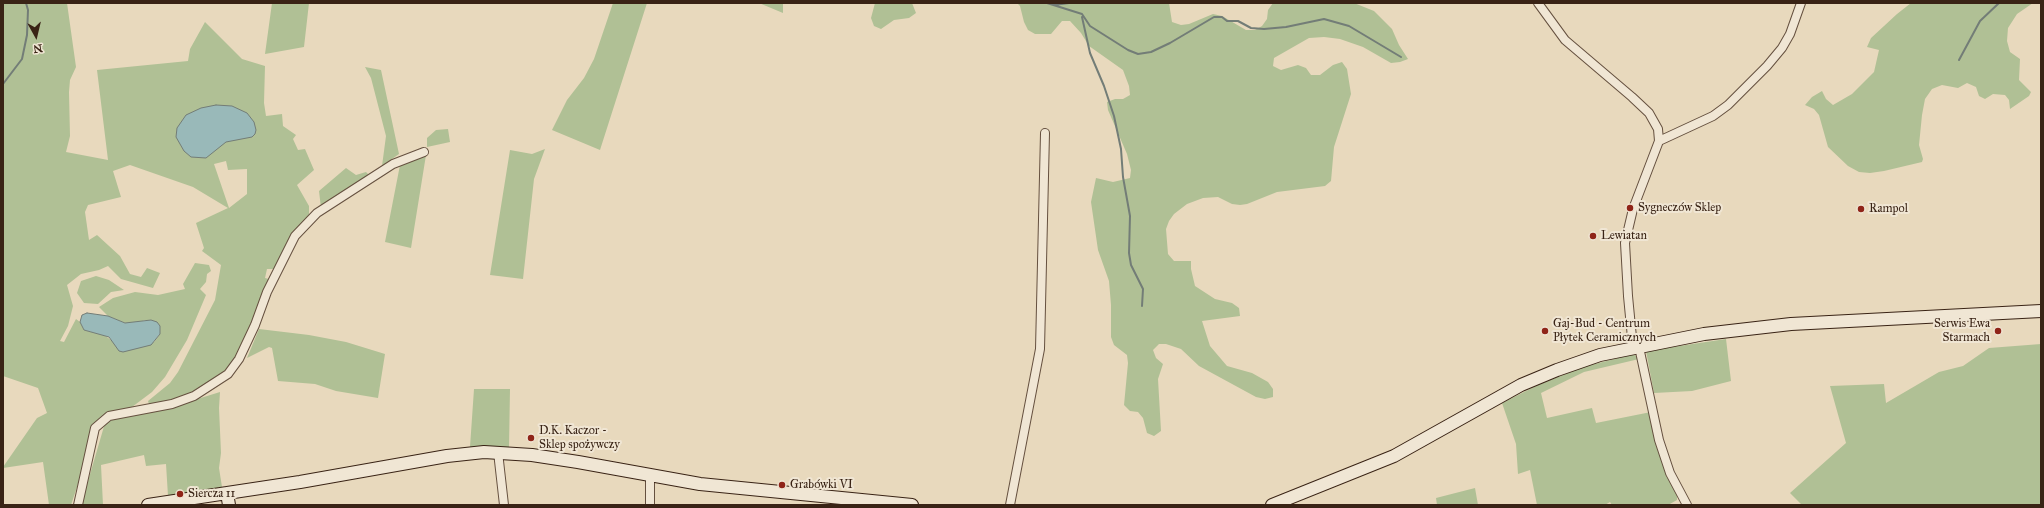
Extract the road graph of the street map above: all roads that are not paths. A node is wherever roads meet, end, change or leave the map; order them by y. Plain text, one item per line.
1 (1538, 3) edge
2 (1801, 3) edge
3 (1044, 133) dead end
4 (1659, 140) junction
5 (424, 152) dead end
6 (2041, 311) edge
7 (1636, 348) junction
8 (498, 452) junction
9 (650, 475) junction
10 (227, 493) junction
11 (78, 505) edge
12 (148, 505) edge
13 (229, 505) edge
14 (504, 505) edge
15 (650, 505) edge
16 (912, 505) edge
17 (1010, 505) edge
18 (1272, 505) edge
19 (1687, 505) edge

1 - 4 street
2 - 4 street
3 - 17 street
4 - 7 street
5 - 11 street
6 - 7 street
7 - 18 street
7 - 19 street
8 - 9 street
8 - 10 street
8 - 14 street
9 - 15 street
9 - 16 street
10 - 12 street
10 - 13 street

